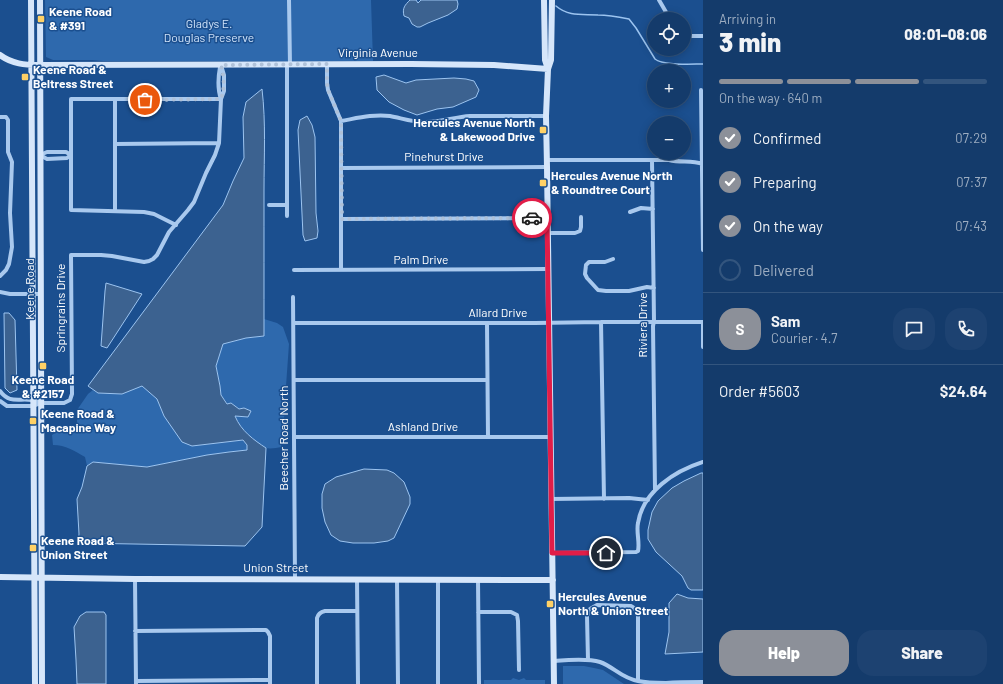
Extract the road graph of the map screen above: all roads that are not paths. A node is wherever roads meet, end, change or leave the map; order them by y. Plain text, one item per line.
1 (31, 0) edge
2 (34, 0) edge
3 (40, 0) edge
4 (289, 0) edge
5 (544, 0) edge
6 (552, 0) edge
7 (659, 0) edge
8 (666, 12) edge
9 (691, 36) edge
10 (703, 36) edge
11 (0, 55) edge
12 (288, 64) junction
13 (327, 64) junction
14 (31, 65) junction
15 (39, 65) junction
16 (221, 65) junction
17 (548, 69) junction
18 (701, 90) dead end
19 (221, 99) junction
20 (115, 100) junction
21 (702, 114) edge
22 (0, 116) edge
23 (546, 116) junction
24 (341, 121) junction
25 (40, 136) junction
26 (219, 143) junction
27 (115, 144) junction
28 (40, 155) junction
29 (71, 155) junction
30 (546, 160) junction
31 (647, 160) edge
32 (652, 160) edge
33 (669, 160) edge
34 (703, 164) edge
35 (546, 167) junction
36 (341, 168) junction
37 (269, 205) dead end
38 (287, 205) junction
39 (653, 208) junction
40 (115, 211) junction
41 (630, 212) dead end
42 (287, 216) dead end
43 (581, 217) dead end
44 (547, 218) junction
45 (342, 219) junction
46 (176, 225) junction
47 (548, 233) junction
48 (703, 250) edge
49 (613, 259) dead end
50 (294, 270) dead end
51 (342, 270) junction
52 (548, 270) junction
53 (0, 276) edge
54 (654, 288) junction
55 (0, 292) edge
56 (32, 294) junction
57 (41, 294) junction
58 (293, 297) dead end
59 (654, 321) junction
60 (601, 322) junction
61 (294, 323) junction
62 (487, 323) junction
63 (549, 323) junction
64 (703, 323) edge
65 (703, 347) edge
66 (294, 380) junction
67 (487, 380) junction
68 (0, 390) edge
69 (0, 401) edge
70 (33, 403) junction
71 (41, 403) junction
72 (294, 437) junction
73 (488, 437) junction
74 (551, 437) junction
75 (703, 462) edge
76 (655, 490) junction
77 (551, 499) junction
78 (604, 499) junction
79 (648, 500) junction
80 (34, 504) junction
81 (552, 553) junction
82 (0, 577) edge
83 (34, 577) junction
84 (42, 577) junction
85 (135, 579) junction
86 (295, 579) junction
87 (357, 579) junction
88 (397, 580) junction
89 (438, 580) junction
90 (478, 580) junction
91 (553, 580) junction
92 (357, 611) junction
93 (478, 612) junction
94 (135, 631) junction
95 (588, 660) junction
96 (554, 661) junction
97 (519, 670) dead end
98 (42, 672) junction
99 (638, 681) junction
100 (136, 682) edge
101 (270, 682) edge
102 (703, 682) edge
103 (35, 684) edge
104 (42, 684) edge
105 (317, 684) edge
106 (358, 684) edge
107 (398, 684) edge
108 (438, 684) edge
109 (479, 684) edge
110 (554, 684) edge

1 - 14 street, Keene Road
2 - 15 street
3 - 15 street, Keene Road
4 - 12 street
5 - 17 street
6 - 17 street
7 - 8 street
9 - 10 street
11 - 14 street, Virginia Avenue
12 - 13 street, Virginia Avenue
12 - 16 street, Virginia Avenue
12 - 38 street
13 - 17 street, Virginia Avenue
13 - 24 street
14 - 15 street, Virginia Avenue
14 - 25 street
14 - 56 street, Keene Road
15 - 16 street, Virginia Avenue
15 - 25 street, Keene Road
16 - 19 street, Springrains Drive
17 - 23 street
18 - 21 street
19 - 20 street
19 - 26 street, Springrains Drive
20 - 27 street
20 - 29 street
21 - 34 street
22 - 53 street
23 - 24 street
23 - 30 street
24 - 36 street
25 - 28 street, Keene Road
26 - 27 street
26 - 46 street, Springrains Drive
27 - 40 street
28 - 29 street
28 - 29 street
28 - 57 street, Keene Road
29 - 40 street
30 - 31 street
30 - 35 street
32 - 39 street, Riviera Drive
33 - 34 street
34 - 48 street
35 - 36 street, Pinehurst Drive
35 - 44 street
36 - 45 street
37 - 38 street
38 - 42 street
39 - 41 street
39 - 54 street, Riviera Drive
40 - 46 street
43 - 47 street
44 - 45 street
44 - 47 street
45 - 51 street
46 - 71 street, Springrains Drive
47 - 52 street
49 - 54 street
50 - 51 street, Palm Drive
51 - 52 street, Palm Drive
52 - 63 street
54 - 59 street, Riviera Drive
55 - 56 street
56 - 57 street
56 - 70 street, Keene Road
57 - 71 street, Keene Road
58 - 61 street, Beecher Road North
59 - 60 street, Allard Drive
59 - 64 street, Allard Drive
59 - 76 street, Riviera Drive
60 - 63 street, Allard Drive
60 - 78 street
61 - 62 street, Allard Drive
61 - 66 street, Beecher Road North
62 - 63 street, Allard Drive
62 - 67 street
63 - 74 street
64 - 65 street
66 - 67 street
66 - 72 street, Beecher Road North
67 - 73 street
68 - 70 street
69 - 70 street
70 - 71 street
70 - 80 street, Keene Road
71 - 84 street, Keene Road
72 - 73 street, Ashland Drive
72 - 86 street, Beecher Road North
73 - 74 street, Ashland Drive
74 - 77 street
75 - 76 street
76 - 79 street
77 - 78 street
77 - 81 street
78 - 79 street
79 - 81 street
80 - 83 street, Keene Road
80 - 84 street
81 - 91 street
82 - 83 street, Union Street
83 - 84 street, Union Street
83 - 98 street
83 - 103 street
84 - 85 street, Union Street
84 - 98 street
85 - 86 street, Union Street
85 - 94 street
86 - 87 street, Union Street
87 - 88 street, Union Street
87 - 92 street
88 - 89 street, Union Street
88 - 107 street
89 - 90 street, Union Street
89 - 108 street
90 - 91 street, Union Street
90 - 93 street
91 - 96 street
92 - 105 street
92 - 106 street
93 - 97 street
93 - 109 street
94 - 100 street
94 - 101 street
95 - 96 street
95 - 99 street
95 - 99 street
96 - 110 street
98 - 104 street
99 - 102 street
100 - 101 street

